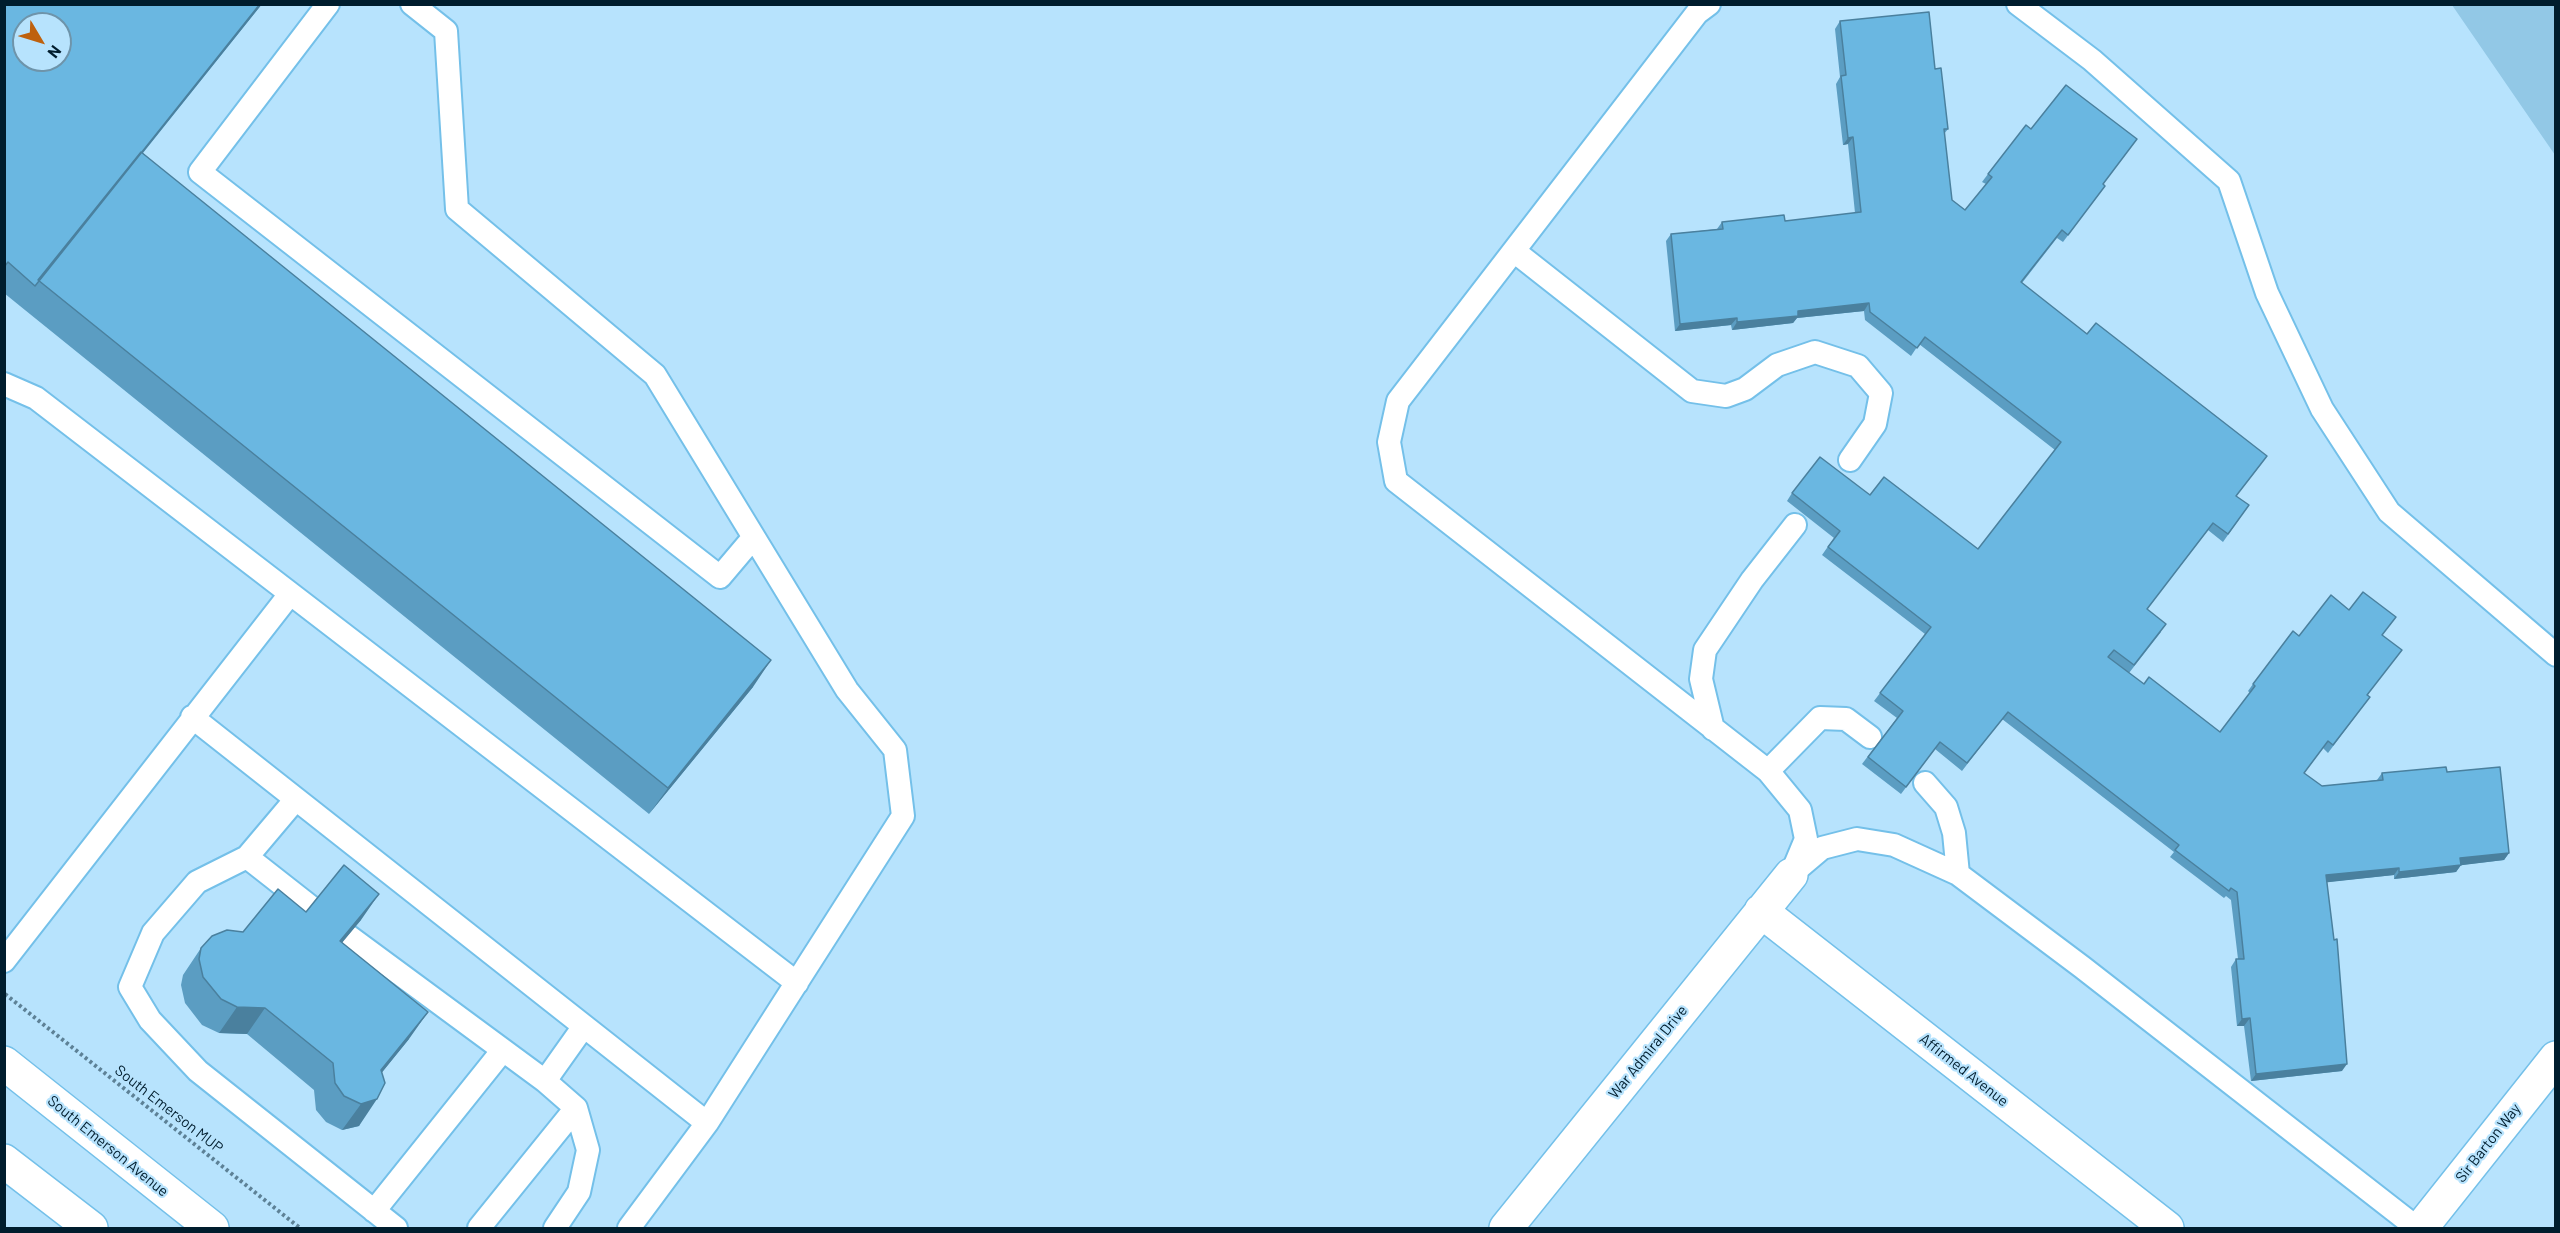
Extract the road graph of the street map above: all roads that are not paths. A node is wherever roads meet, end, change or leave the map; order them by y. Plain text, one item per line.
1 (328, 4) edge
2 (412, 4) edge
3 (1709, 4) edge
4 (2018, 4) edge
5 (1514, 251) junction
6 (4, 384) edge
7 (1850, 460) dead end
8 (1795, 525) dead end
9 (753, 538) junction
10 (290, 594) junction
11 (2556, 655) edge
12 (192, 717) junction
13 (1713, 729) junction
14 (1870, 737) dead end
15 (1768, 771) junction
16 (1925, 783) dead end
17 (296, 799) junction
18 (248, 857) junction
19 (1958, 874) junction
20 (1791, 875) junction
21 (312, 908) edge
22 (1761, 911) junction
23 (347, 935) edge
24 (4, 961) edge
25 (797, 983) junction
26 (584, 1026) junction
27 (503, 1050) junction
28 (2556, 1058) edge
29 (4, 1063) edge
30 (545, 1081) junction
31 (576, 1108) junction
32 (707, 1123) junction
33 (4, 1161) edge
34 (374, 1211) junction
35 (91, 1228) edge
36 (212, 1228) edge
37 (396, 1228) edge
38 (479, 1228) edge
39 (555, 1228) edge
40 (629, 1228) edge
41 (1506, 1228) edge
42 (2167, 1228) edge
43 (2419, 1228) edge

1 - 9 lane
2 - 9 lane
3 - 5 lane
4 - 11 lane
5 - 7 lane
5 - 13 lane
6 - 10 lane
8 - 13 lane
9 - 25 lane
10 - 12 lane
10 - 25 lane
12 - 17 lane
12 - 24 lane
13 - 15 lane
14 - 15 lane
15 - 20 lane
16 - 19 lane
17 - 18 lane
17 - 26 lane
18 - 21 lane
18 - 34 lane
19 - 20 lane
19 - 43 lane
20 - 22 street, War Admiral Drive
22 - 41 street, War Admiral Drive
22 - 42 street, Affirmed Avenue
23 - 27 lane
25 - 32 lane
26 - 30 lane
26 - 32 lane
27 - 30 lane
27 - 34 lane
28 - 43 street, Sir Barton Way
29 - 36 street, South Emerson Avenue
30 - 31 lane
31 - 38 lane
31 - 39 lane
32 - 40 lane
33 - 35 street
34 - 37 lane

